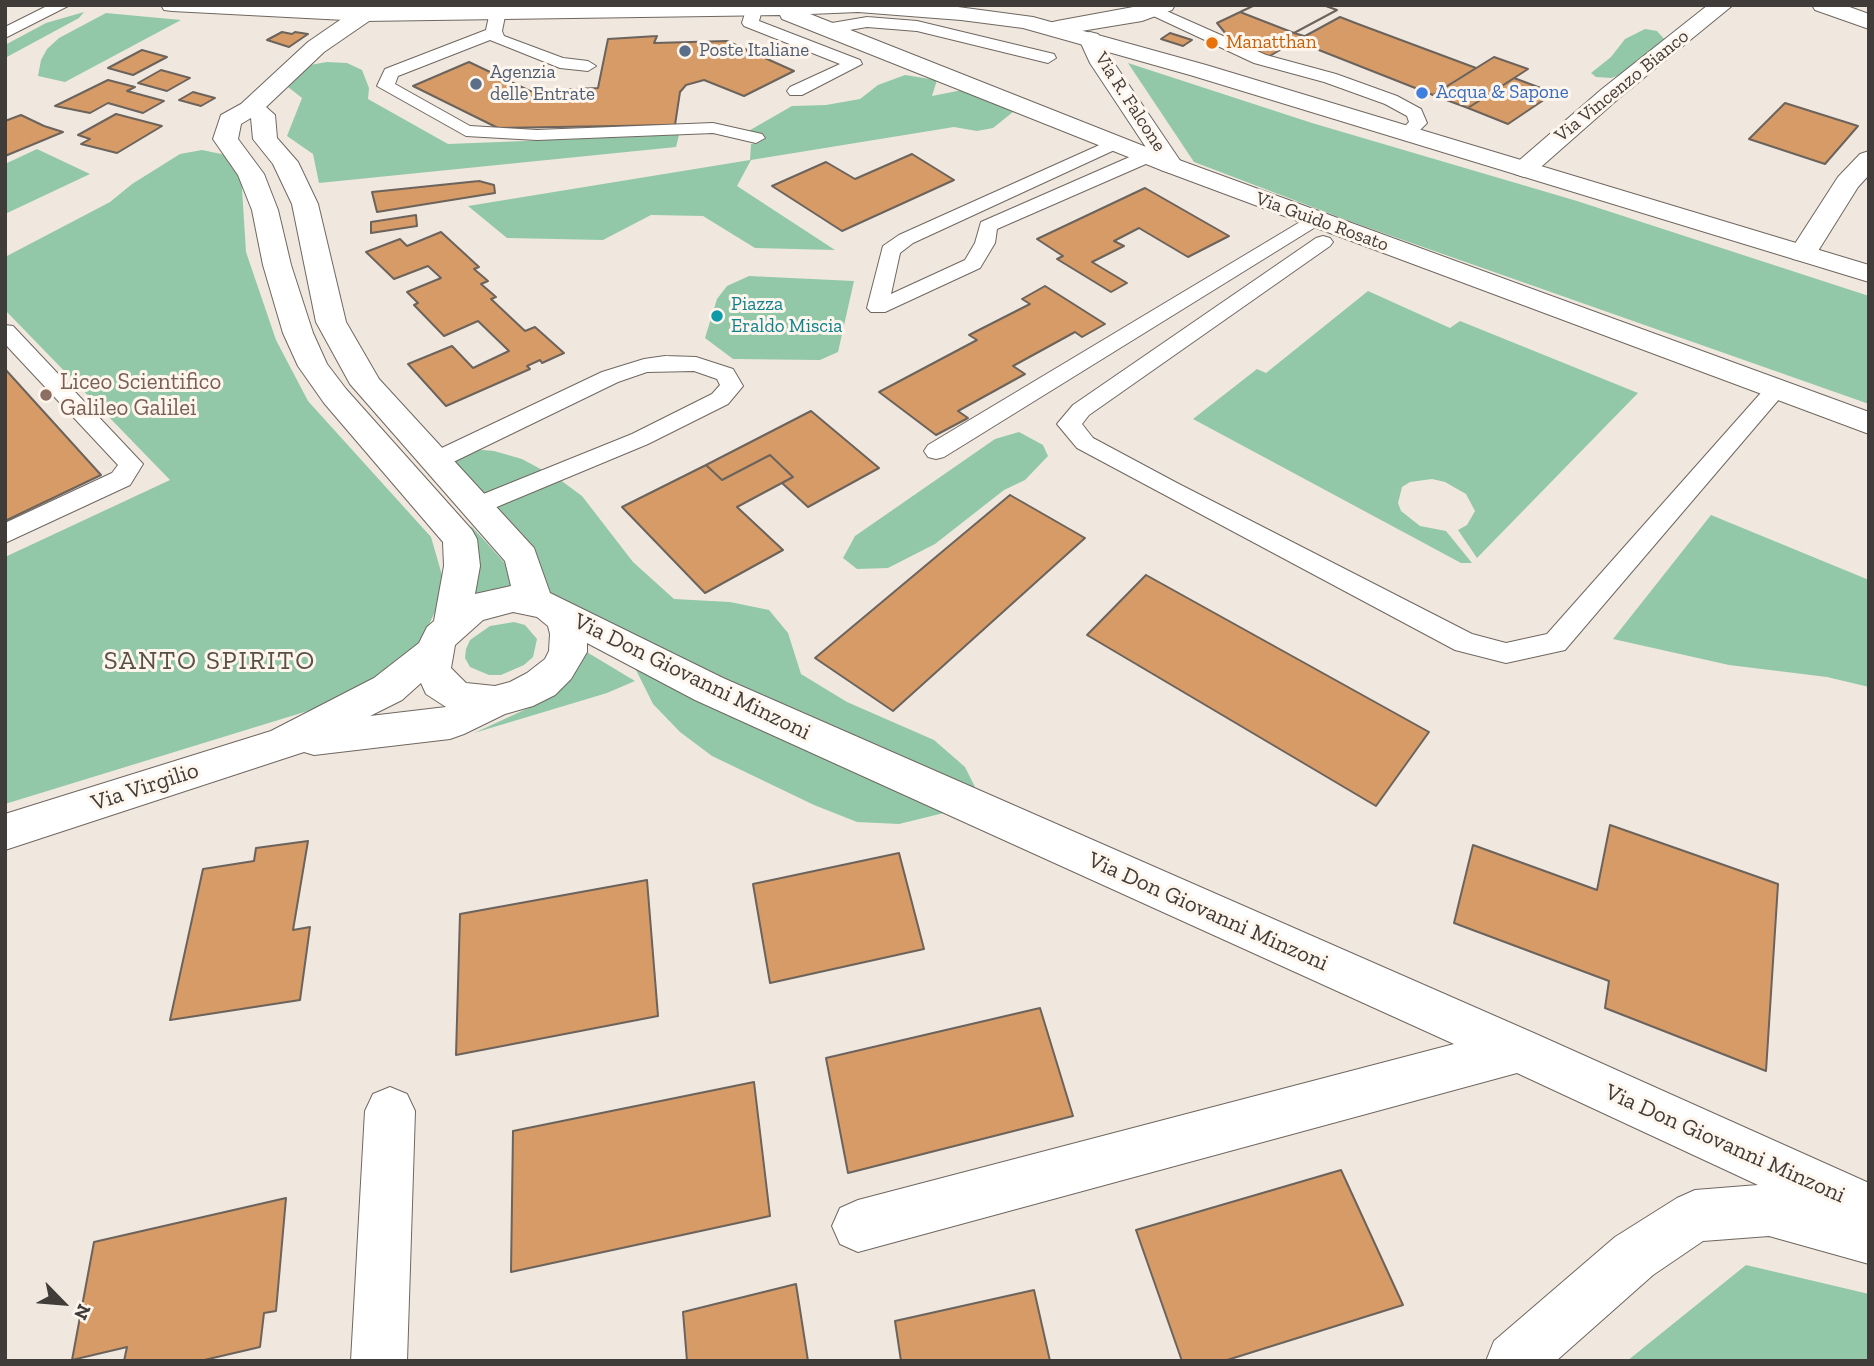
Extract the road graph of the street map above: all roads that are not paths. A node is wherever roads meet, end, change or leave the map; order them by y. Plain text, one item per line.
1 (62, 5) edge
2 (172, 5) edge
3 (1722, 5) edge
4 (1823, 5) edge
5 (204, 6) edge
6 (907, 7) edge
7 (275, 8) edge
8 (1158, 8) edge
9 (393, 9) edge
10 (766, 10) junction
11 (363, 14) junction
12 (496, 22) junction
13 (1869, 22) edge
14 (826, 29) junction
15 (1051, 29) junction
16 (5, 33) edge
17 (1090, 40) junction
18 (1048, 58) dead end
19 (588, 66) dead end
20 (796, 91) dead end
21 (250, 109) junction
22 (1406, 133) junction
23 (756, 138) dead end
24 (1115, 143) junction
25 (1869, 159) edge
26 (1159, 160) junction
27 (1524, 169) junction
28 (1319, 231) junction
29 (1803, 253) junction
30 (1869, 274) edge
31 (5, 331) edge
32 (1775, 391) junction
33 (1869, 424) edge
34 (936, 451) dead end
35 (435, 461) junction
36 (475, 507) junction
37 (5, 534) edge
38 (542, 604) junction
39 (443, 638) junction
40 (495, 701) junction
41 (284, 743) junction
42 (5, 832) edge
43 (1519, 1050) junction
44 (390, 1111) dead end
45 (1869, 1210) edge
46 (858, 1226) dead end
47 (1869, 1238) edge
48 (379, 1361) edge
49 (1514, 1361) edge

1 - 16 lane
2 - 5 street, Via Guido Rosato
3 - 27 street, Via Vincenzo Bianco
4 - 13 street
5 - 7 street, Via Guido Rosato
6 - 10 street, Via Guido Rosato
6 - 15 street, Via Guido Rosato
7 - 11 street, Via Guido Rosato
8 - 15 street, Via R. Falcone
8 - 22 lane
9 - 11 street, Via Guido Rosato
9 - 12 street, Via Guido Rosato
10 - 12 street, Via Guido Rosato
10 - 14 street, Via Guido Rosato
10 - 20 lane
11 - 21 street, Via Don Giovanni Minzoni
12 - 19 lane
12 - 23 lane
14 - 18 lane
14 - 24 street, Via Guido Rosato
15 - 17 street, Via Guido Rosato
17 - 22 street, Via Guido Rosato
17 - 26 street, Via R. Falcone
21 - 35 street, Via Don Giovanni Minzoni
21 - 39 street, Via Don Giovanni Minzoni
22 - 27 street, Via Guido Rosato
24 - 26 street, Via Guido Rosato
24 - 26 lane
25 - 29 street
26 - 28 street, Via Guido Rosato
27 - 29 street, Via Guido Rosato
28 - 32 street, Via Guido Rosato
28 - 32 lane
28 - 34 lane
29 - 30 street, Via Guido Rosato
31 - 37 lane
32 - 33 street, Via Guido Rosato
35 - 36 street, Via Don Giovanni Minzoni
35 - 36 lane
36 - 38 street, Via Don Giovanni Minzoni
38 - 39 street, Via Don Giovanni Minzoni
38 - 40 street, Via Don Giovanni Minzoni
38 - 43 street, Via Don Giovanni Minzoni
39 - 40 street, Via Don Giovanni Minzoni
39 - 41 street, Via Virgilio
40 - 41 street, Via Virgilio
41 - 42 street, Via Virgilio
43 - 45 street, Via Don Giovanni Minzoni
43 - 46 street
44 - 48 street
47 - 49 street

